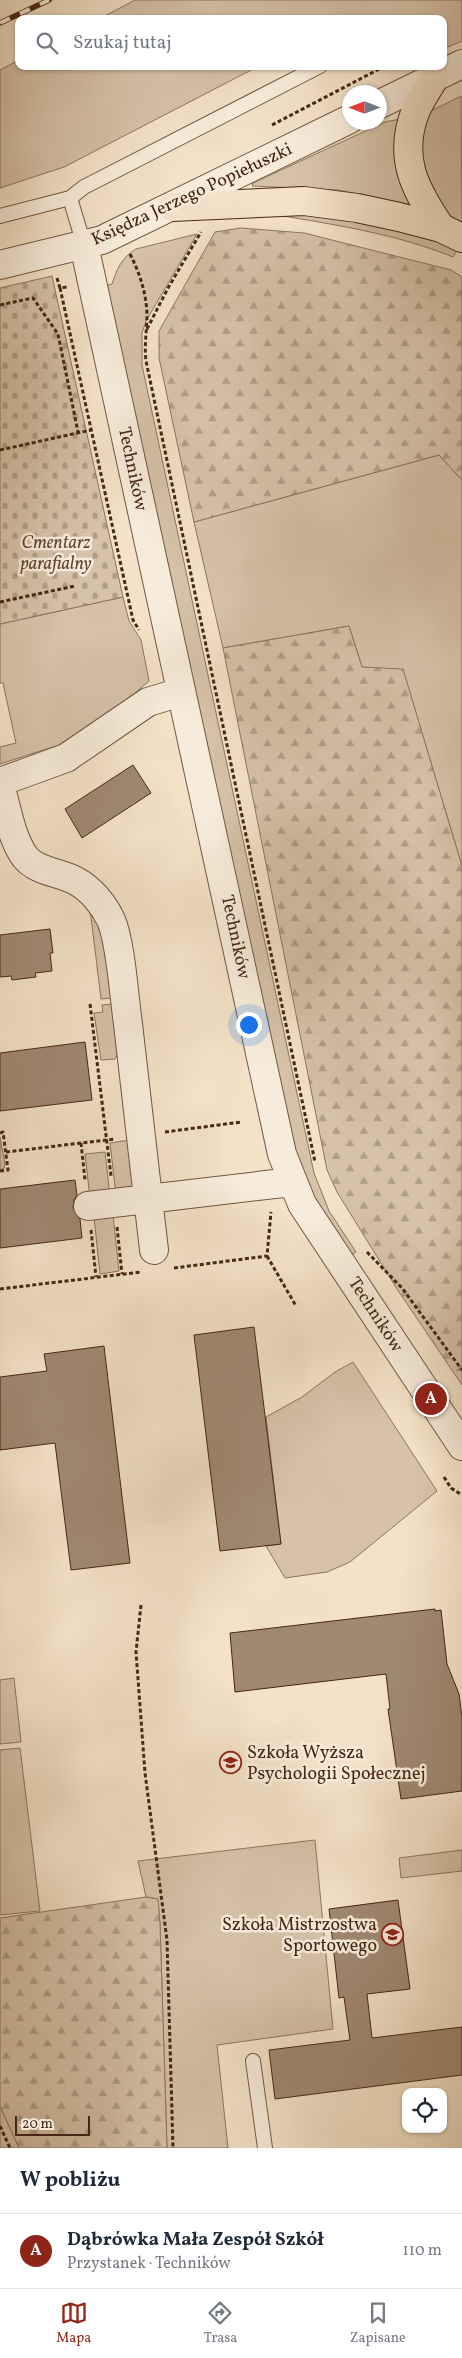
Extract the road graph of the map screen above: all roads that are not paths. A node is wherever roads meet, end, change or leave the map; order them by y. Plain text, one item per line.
1 (462, 64) edge
2 (312, 70) edge
3 (435, 77) junction
4 (387, 101) edge
5 (342, 123) edge
6 (70, 198) junction
7 (172, 207) junction
8 (0, 216) edge
9 (452, 233) edge
10 (84, 245) junction
11 (0, 265) edge
12 (181, 692) junction
13 (0, 784) edge
14 (292, 1182) junction
15 (148, 1198) junction
16 (101, 1204) road end
17 (154, 1250) dead end
18 (462, 1446) edge
19 (253, 2061) dead end
20 (265, 2148) edge

1 - 3 street
2 - 6 lane
3 - 4 street
3 - 9 highway
5 - 7 street, Księdza Jerzego Popiełuszki
6 - 8 lane
6 - 10 lane
7 - 9 highway
7 - 10 street, Księdza Jerzego Popiełuszki
10 - 11 street, Księdza Jerzego Popiełuszki
10 - 12 street, Techników
12 - 13 street
12 - 14 street, Techników
13 - 15 street
14 - 15 street
14 - 18 street, Techników
15 - 16 street
15 - 17 street
19 - 20 lane

